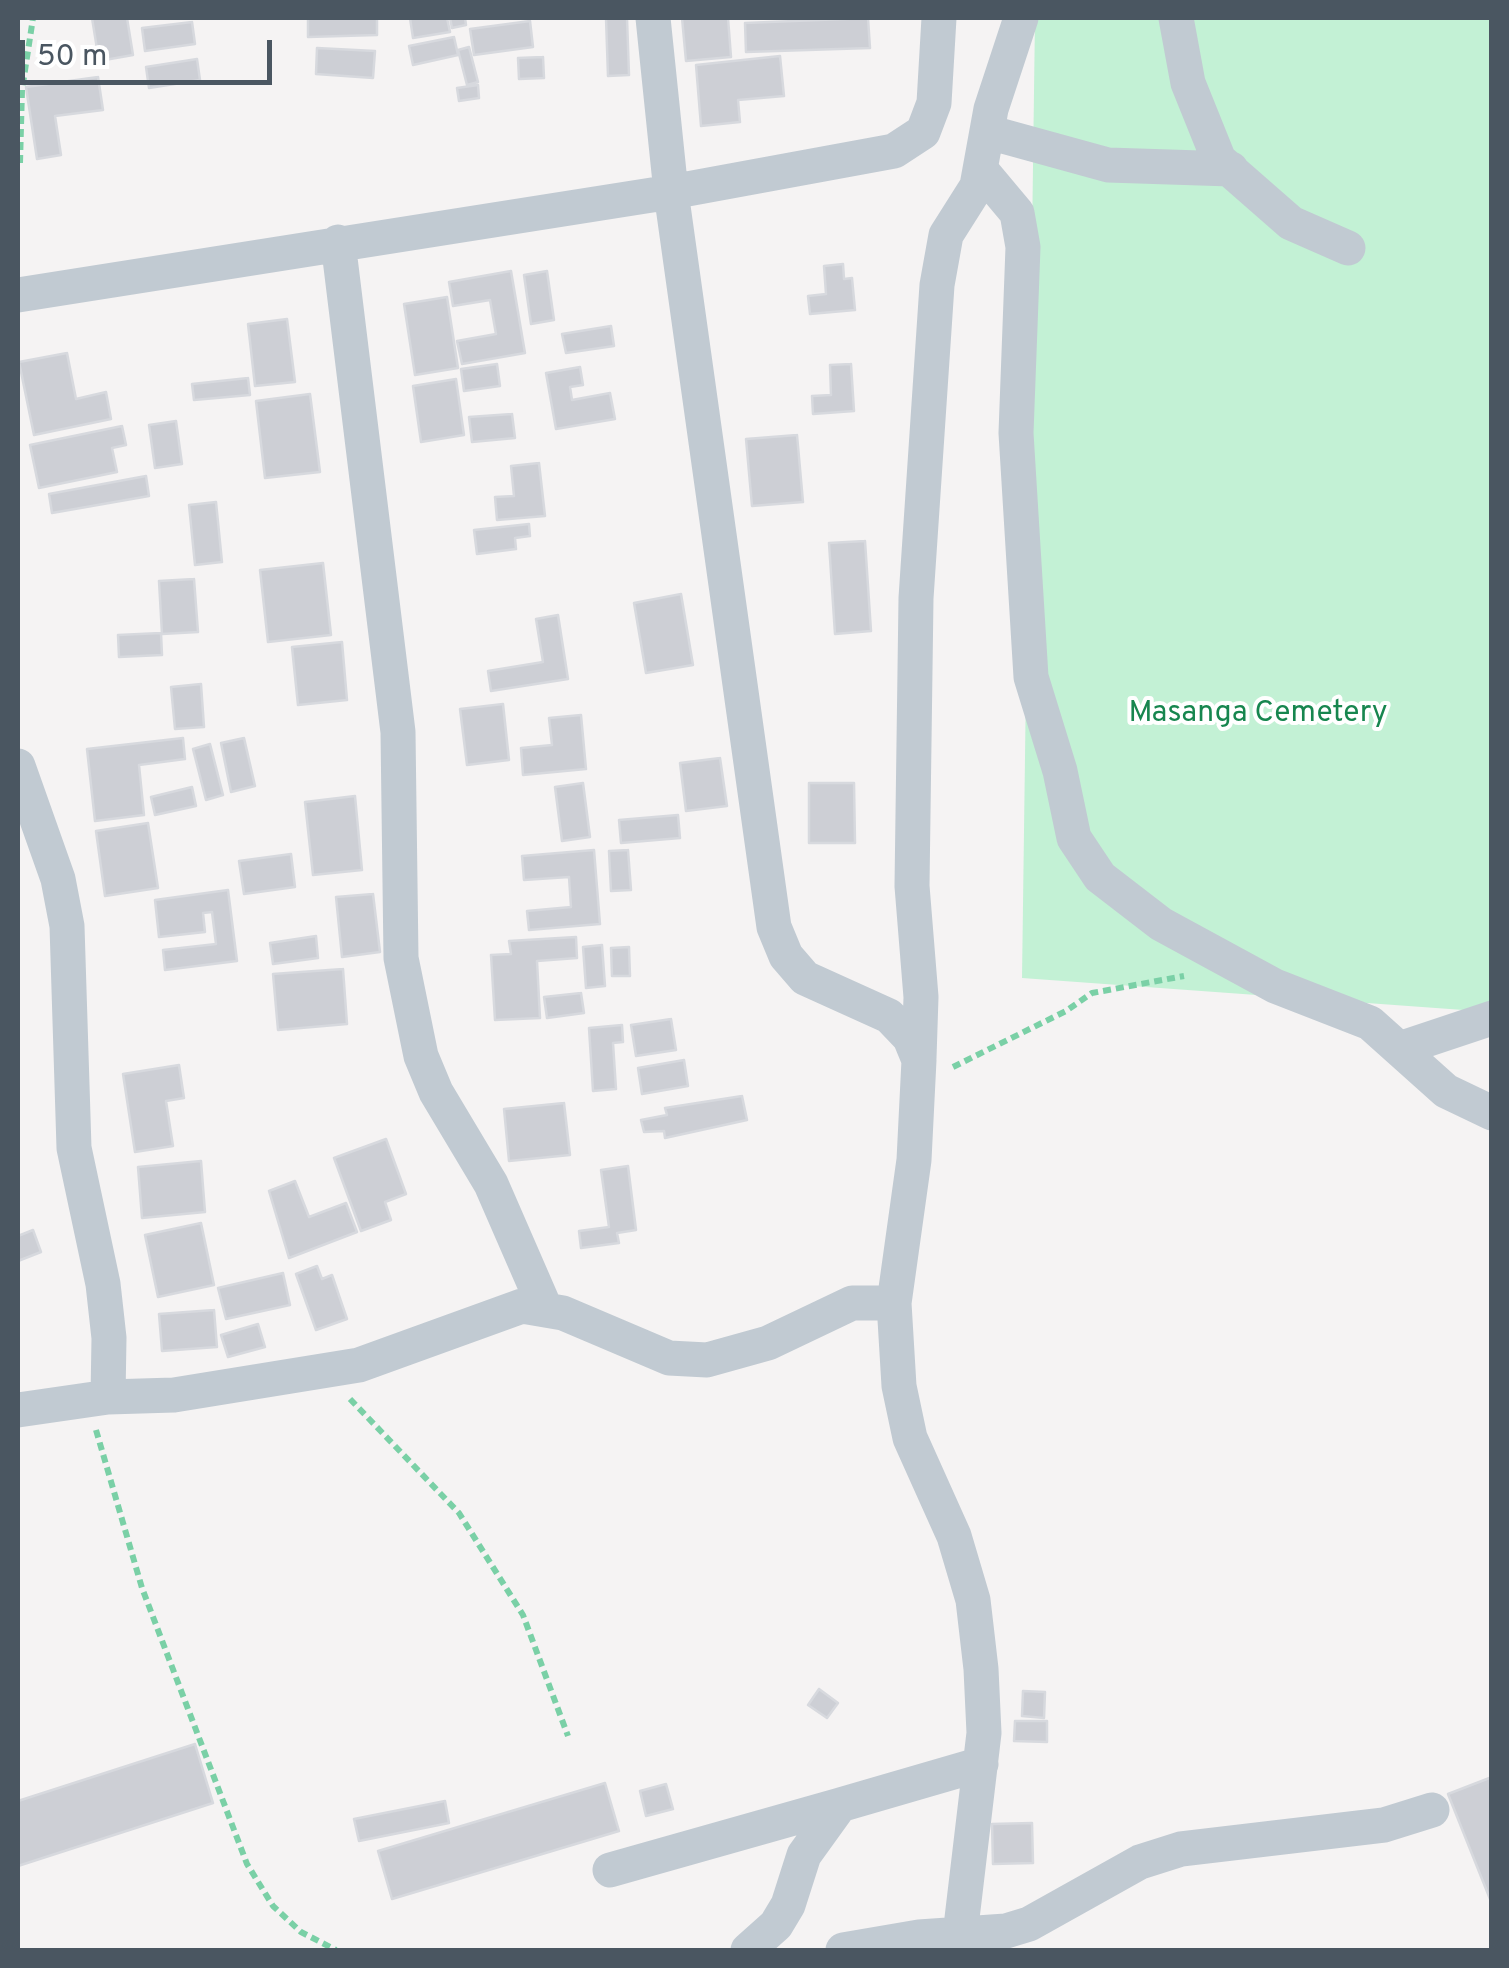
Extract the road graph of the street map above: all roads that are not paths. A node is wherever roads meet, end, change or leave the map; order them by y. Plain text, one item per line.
1 (653, 18) edge
2 (940, 18) edge
3 (1021, 18) edge
4 (1176, 18) edge
5 (988, 132) junction
6 (1231, 169) junction
7 (981, 170) junction
8 (671, 192) junction
9 (338, 242) junction
10 (1348, 248) dead end
11 (18, 294) edge
12 (18, 766) edge
13 (1492, 1018) edge
14 (1402, 1048) junction
15 (920, 1071) junction
16 (1492, 1113) edge
17 (894, 1303) junction
18 (545, 1308) junction
19 (98, 1399) junction
20 (18, 1410) edge
21 (981, 1764) junction
22 (840, 1806) junction
23 (1432, 1810) dead end
24 (610, 1870) dead end
25 (960, 1935) junction
26 (748, 1950) edge
27 (842, 1950) edge

1 - 8 street
2 - 8 street
3 - 5 street
4 - 6 street
5 - 6 street
5 - 7 street
6 - 10 street
7 - 14 street
7 - 15 street
8 - 9 street
8 - 15 street
9 - 11 street
9 - 18 street
12 - 19 street
13 - 14 street
14 - 16 street
15 - 17 street
17 - 18 street
17 - 21 street
18 - 19 street
19 - 20 street
21 - 22 street
21 - 25 street
22 - 24 street
22 - 26 street
23 - 25 street
25 - 27 street

